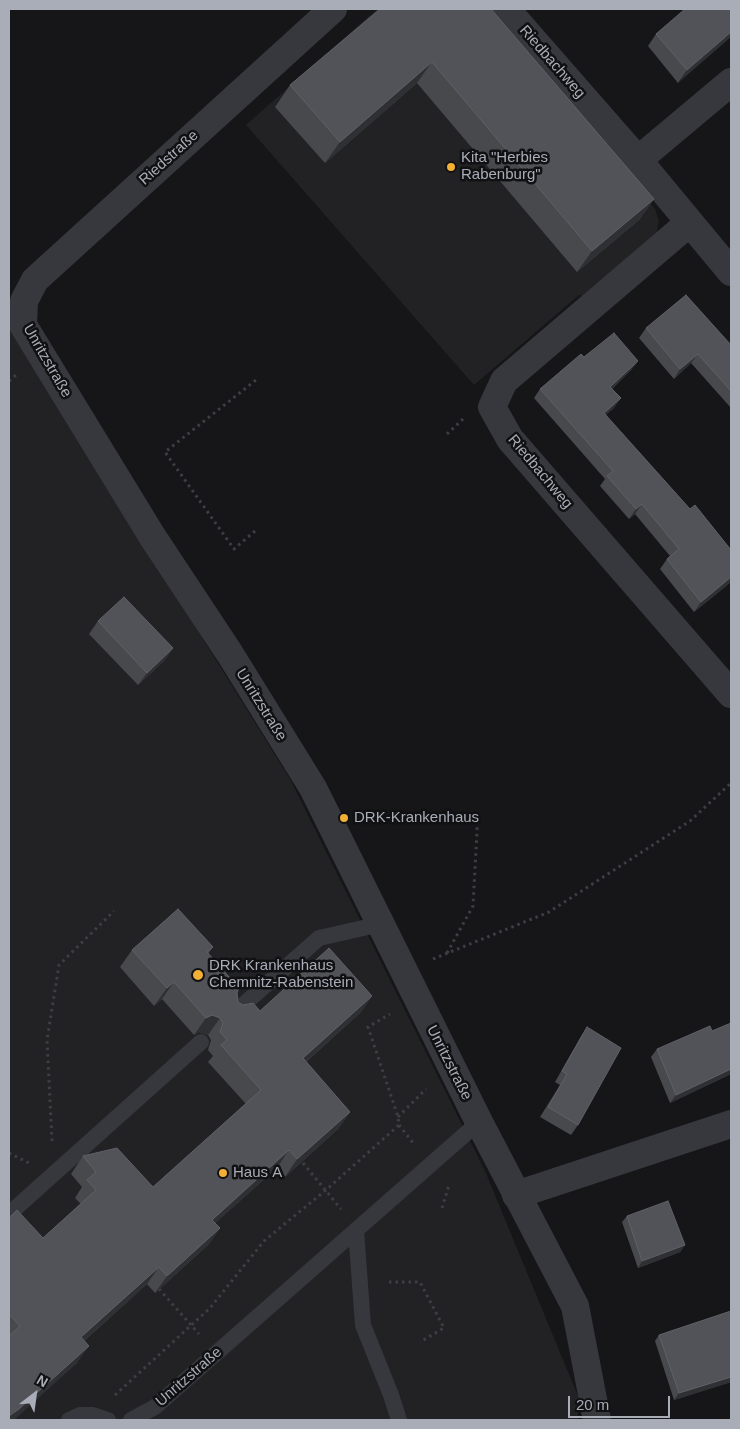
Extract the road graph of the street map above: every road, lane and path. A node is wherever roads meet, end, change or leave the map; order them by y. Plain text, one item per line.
1 (333, 9) edge
2 (506, 9) edge
3 (731, 82) edge
4 (638, 160) junction
5 (690, 223) junction
6 (731, 272) edge
7 (17, 301) edge
8 (256, 380) dead end
9 (255, 531) dead end
10 (731, 694) edge
11 (731, 783) edge
12 (478, 813) dead end
13 (114, 911) dead end
14 (381, 924) junction
15 (447, 953) junction
16 (404, 974) junction
17 (417, 1000) junction
18 (234, 1013) edge
19 (201, 1042) dead end
20 (450, 1066) junction
21 (398, 1117) junction
22 (478, 1122) junction
23 (731, 1124) edge
24 (303, 1164) edge
25 (54, 1175) junction
26 (326, 1190) junction
27 (516, 1195) junction
28 (9, 1214) edge
29 (356, 1230) junction
30 (389, 1282) dead end
31 (159, 1290) edge
32 (191, 1325) junction
33 (420, 1342) dead end
34 (216, 1353) junction
35 (100, 1418) edge
36 (68, 1420) edge
37 (131, 1420) edge
38 (399, 1420) edge
39 (597, 1420) edge

1 - 7 street, Riedstraße
2 - 4 street, Riedbachweg
3 - 4 street
4 - 5 street, Riedbachweg
5 - 6 street, Riedbachweg
5 - 10 street, Riedbachweg
7 - 14 street, Unritzstraße
8 - 9 path
11 - 15 path
12 - 15 path
13 - 25 path
14 - 16 street, Unritzstraße
14 - 18 lane
15 - 16 path
16 - 17 street, Unritzstraße
17 - 20 street, Unritzstraße
17 - 21 path
19 - 25 lane
20 - 21 path
20 - 22 street, Unritzstraße
21 - 26 path
22 - 27 street, Unritzstraße
22 - 29 lane, Unritzstraße
23 - 27 street
24 - 26 path
25 - 28 lane
26 - 29 path
26 - 32 path
27 - 39 street, Unritzstraße
29 - 34 lane, Unritzstraße
29 - 38 lane
30 - 33 path
31 - 32 path
32 - 34 path
32 - 35 path
34 - 37 lane, Unritzstraße
35 - 36 lane

